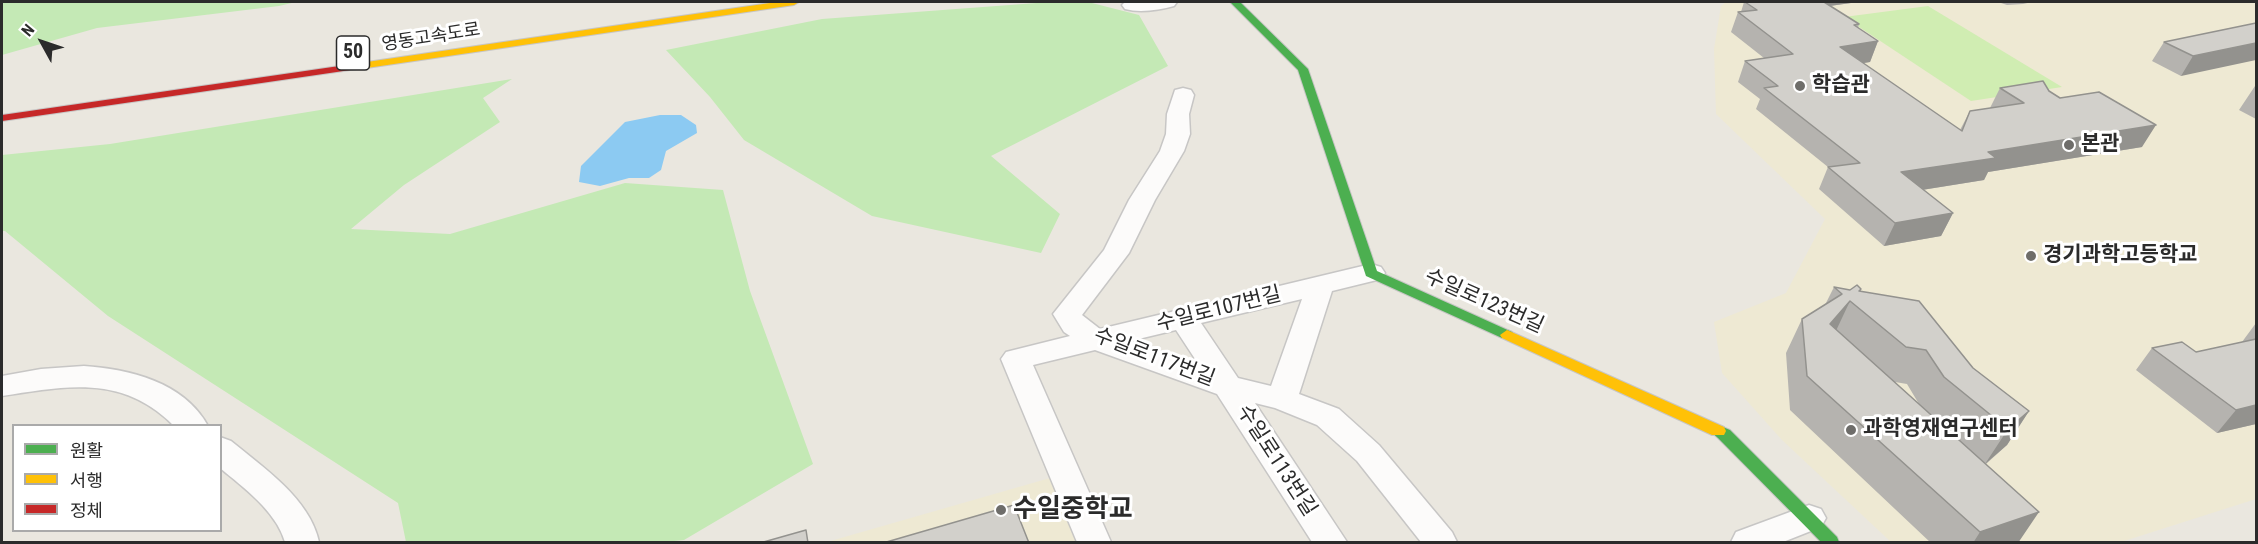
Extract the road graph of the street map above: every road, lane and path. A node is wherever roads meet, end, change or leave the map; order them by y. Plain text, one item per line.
1 (703, 2) edge
2 (794, 2) edge
3 (1167, 2) edge
4 (1235, 2) edge
5 (1132, 5) dead end
6 (339, 55) dead end
7 (1183, 94) dead end
8 (2, 118) edge
9 (1371, 273) junction
10 (1320, 285) junction
11 (1183, 318) junction
12 (1097, 340) junction
13 (2, 386) edge
14 (1227, 386) junction
15 (1282, 399) junction
16 (192, 424) edge
17 (222, 451) edge
18 (1820, 530) edge
19 (302, 543) edge
20 (1094, 543) edge
21 (1330, 543) edge
22 (1440, 543) edge
23 (1748, 543) edge

1 - 6 main road, 영동고속도로 / 50
2 - 8 main road, 영동고속도로 / 50
3 - 5 street
4 - 9 main road
7 - 12 street, 수일로117번길
9 - 10 street, 수일로107번길
9 - 18 main road, 수일로123번길
10 - 11 street, 수일로107번길
10 - 15 street
11 - 12 street, 수일로107번길
11 - 14 street, 수일로113번길
12 - 14 street, 수일로117번길
12 - 20 street, 수일로107번길
13 - 16 street
14 - 15 street, 수일로117번길
14 - 21 street, 수일로113번길
15 - 22 street, 수일로117번길
17 - 19 street
18 - 23 street

